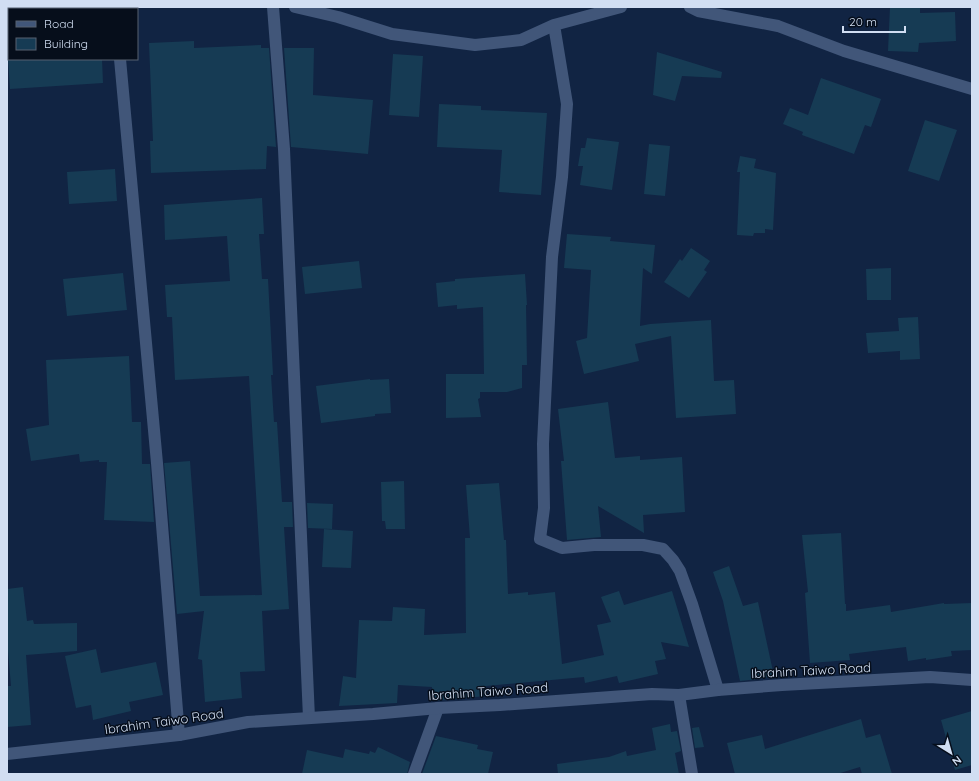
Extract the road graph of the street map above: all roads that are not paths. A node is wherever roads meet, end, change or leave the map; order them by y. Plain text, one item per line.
1 (273, 7) edge
2 (295, 7) edge
3 (620, 7) edge
4 (690, 7) edge
5 (554, 25) junction
6 (120, 60) edge
7 (972, 89) edge
8 (972, 680) edge
9 (718, 690) junction
10 (679, 695) junction
11 (438, 708) junction
12 (309, 718) junction
13 (179, 735) junction
14 (7, 754) edge
15 (414, 774) edge
16 (692, 774) edge

1 - 12 street
2 - 5 street
3 - 5 street
4 - 7 street
5 - 9 street
6 - 13 street
8 - 9 street, Ibrahim Taiwo Road
9 - 10 street, Ibrahim Taiwo Road
10 - 11 street, Ibrahim Taiwo Road
10 - 16 street
11 - 12 street, Ibrahim Taiwo Road
11 - 15 street
12 - 13 street, Ibrahim Taiwo Road
13 - 14 street, Ibrahim Taiwo Road

